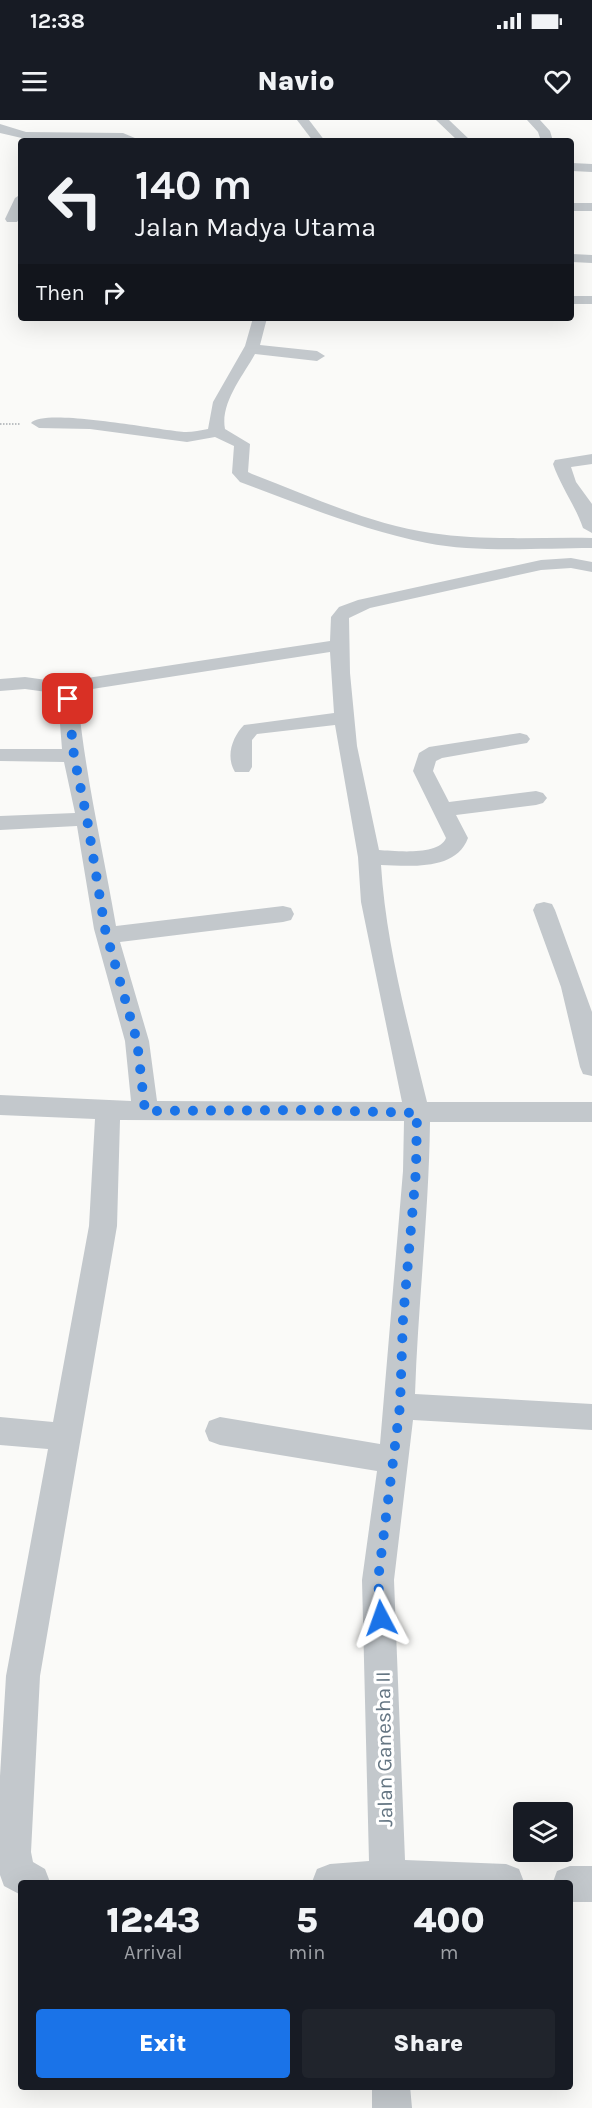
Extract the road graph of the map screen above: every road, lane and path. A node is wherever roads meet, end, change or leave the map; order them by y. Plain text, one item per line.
1 (303, 120) edge
2 (442, 120) edge
3 (533, 120) edge
4 (0, 128) edge
5 (46, 138) edge
6 (110, 138) edge
7 (318, 138) edge
8 (462, 138) edge
9 (546, 138) edge
10 (574, 167) edge
11 (592, 168) edge
12 (18, 204) edge
13 (574, 207) edge
14 (592, 207) edge
15 (11, 219) edge
16 (574, 258) edge
17 (592, 259) edge
18 (574, 300) edge
19 (592, 300) edge
20 (259, 321) edge
21 (251, 349) junction
22 (317, 356) dead end
23 (39, 423) dead end
24 (217, 432) junction
25 (592, 459) edge
26 (592, 528) edge
27 (592, 543) edge
28 (592, 567) edge
29 (341, 645) junction
30 (0, 685) edge
31 (61, 688) junction
32 (344, 718) junction
33 (520, 739) dead end
34 (0, 755) edge
35 (74, 756) junction
36 (242, 766) dead end
37 (536, 798) dead end
38 (442, 810) junction
39 (87, 819) junction
40 (0, 823) edge
41 (369, 857) junction
42 (544, 910) dead end
43 (283, 914) dead end
44 (107, 935) junction
45 (592, 1066) edge
46 (0, 1105) edge
47 (108, 1108) junction
48 (145, 1111) junction
49 (592, 1112) edge
50 (417, 1113) junction
51 (400, 1406) junction
52 (592, 1417) edge
53 (0, 1431) edge
54 (220, 1431) dead end
55 (65, 1437) junction
56 (394, 1460) junction
57 (9, 1759) edge
58 (29, 1880) edge
59 (388, 1880) edge
60 (573, 1884) edge
61 (592, 1884) edge
62 (391, 2090) edge
63 (392, 2108) edge

1 - 7 street
2 - 8 street
3 - 9 street
4 - 5 street
5 - 6 street
10 - 11 street
12 - 15 street
13 - 14 street
16 - 17 street
18 - 19 street
20 - 21 street
21 - 22 street
21 - 24 street
23 - 24 street
24 - 27 street
25 - 26 street
28 - 29 street, Jalan Ganesha II
29 - 31 street
29 - 32 street, Jalan Ganesha II
30 - 31 street
31 - 35 street
32 - 36 street
32 - 41 street, Jalan Ganesha II
33 - 38 street
34 - 35 street
35 - 39 street
37 - 38 street
38 - 41 street
39 - 40 street
39 - 44 street
41 - 50 street, Jalan Ganesha II
42 - 45 street
43 - 44 street
44 - 48 street
46 - 47 street
47 - 48 street
47 - 55 street
48 - 50 street
49 - 50 street
50 - 51 street, Jalan Ganesha II
51 - 52 street
51 - 56 street, Jalan Ganesha II
53 - 55 street
54 - 56 street
55 - 57 street
56 - 59 street, Jalan Ganesha II
57 - 58 street
60 - 61 street
62 - 63 street

